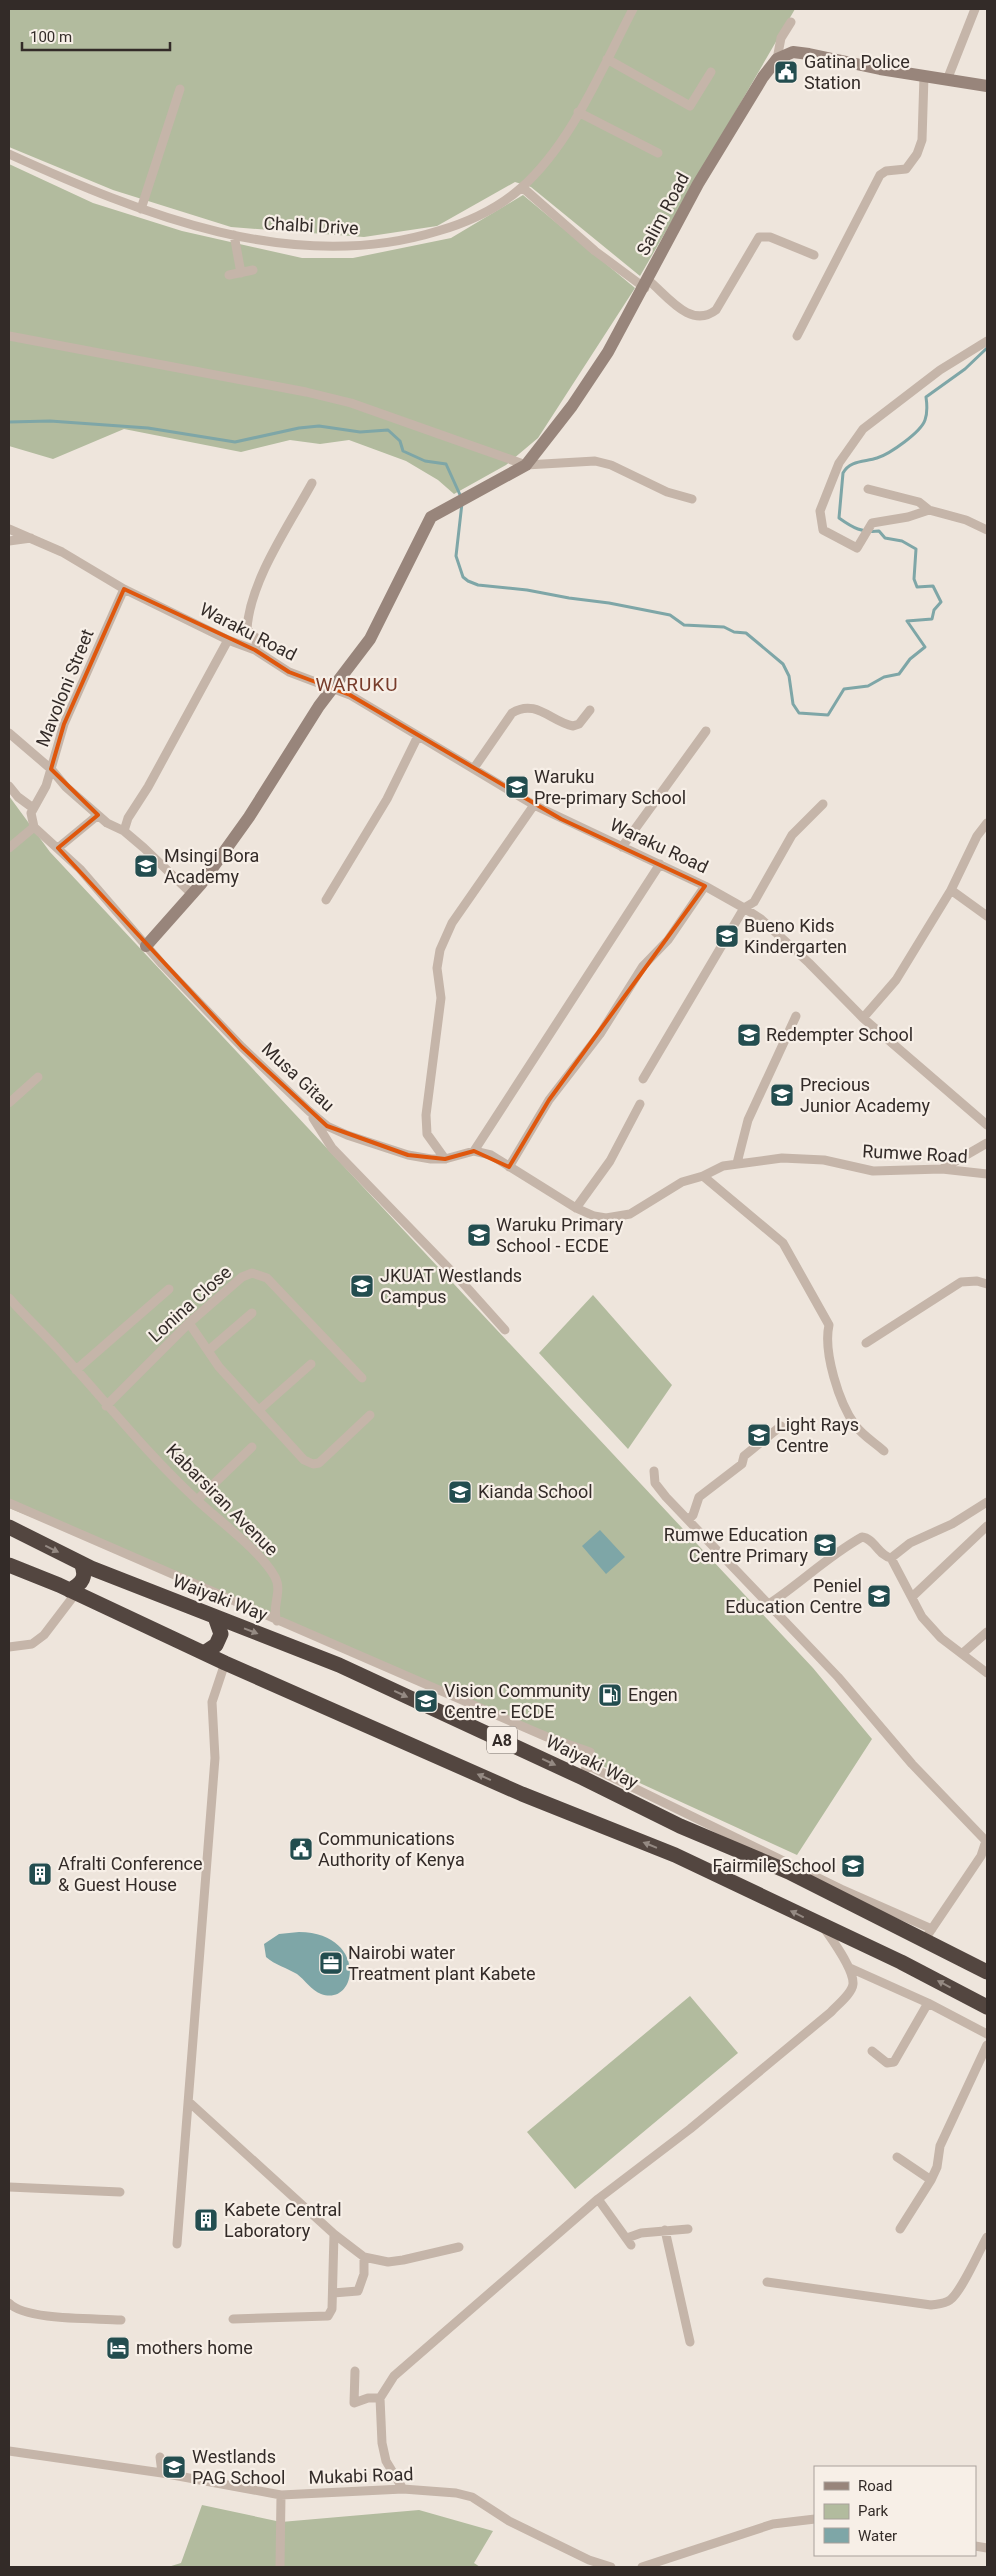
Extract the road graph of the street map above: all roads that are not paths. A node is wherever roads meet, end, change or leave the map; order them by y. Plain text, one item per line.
1 (633, 9) edge
2 (975, 9) edge
3 (791, 22) dead end
4 (607, 59) junction
5 (777, 59) junction
6 (711, 72) dead end
7 (924, 76) junction
8 (947, 80) junction
9 (987, 86) edge
10 (180, 89) dead end
11 (578, 112) junction
12 (658, 153) dead end
13 (9, 154) edge
14 (522, 187) junction
15 (141, 209) junction
16 (234, 235) junction
17 (814, 255) dead end
18 (253, 270) dead end
19 (241, 273) junction
20 (229, 275) dead end
21 (646, 284) junction
22 (9, 336) edge
23 (797, 336) dead end
24 (987, 341) edge
25 (526, 465) junction
26 (312, 483) dead end
27 (868, 489) dead end
28 (692, 499) dead end
29 (929, 510) junction
30 (9, 529) edge
31 (987, 530) edge
32 (34, 538) junction
33 (9, 541) edge
34 (124, 589) junction
35 (228, 640) junction
36 (255, 650) junction
37 (333, 690) junction
38 (590, 710) dead end
39 (706, 731) dead end
40 (9, 733) edge
41 (418, 736) junction
42 (474, 768) junction
43 (51, 769) junction
44 (9, 786) edge
45 (823, 804) dead end
46 (534, 805) junction
47 (33, 808) junction
48 (98, 815) junction
49 (987, 823) edge
50 (34, 827) junction
51 (124, 831) junction
52 (622, 847) junction
53 (9, 848) edge
54 (58, 848) junction
55 (660, 864) junction
56 (706, 886) junction
57 (951, 890) junction
58 (193, 894) junction
59 (326, 900) dead end
60 (744, 908) junction
61 (987, 916) edge
62 (146, 946) junction
63 (796, 1016) dead end
64 (863, 1018) junction
65 (38, 1077) dead end
66 (643, 1078) dead end
67 (9, 1102) edge
68 (640, 1104) dead end
69 (309, 1111) junction
70 (987, 1125) edge
71 (987, 1143) edge
72 (474, 1151) junction
73 (446, 1159) junction
74 (737, 1163) junction
75 (509, 1166) junction
76 (942, 1169) junction
77 (987, 1174) edge
78 (703, 1176) junction
79 (576, 1208) junction
80 (987, 1284) edge
81 (169, 1289) dead end
82 (9, 1298) edge
83 (252, 1313) dead end
84 (189, 1323) junction
85 (505, 1330) dead end
86 (866, 1343) dead end
87 (209, 1350) junction
88 (312, 1364) dead end
89 (76, 1370) junction
90 (362, 1378) dead end
91 (106, 1406) junction
92 (259, 1410) junction
93 (370, 1415) dead end
94 (781, 1426) dead end
95 (252, 1447) dead end
96 (884, 1451) dead end
97 (654, 1471) dead end
98 (197, 1500) junction
99 (987, 1502) edge
100 (9, 1503) edge
101 (688, 1520) junction
102 (987, 1526) edge
103 (9, 1528) edge
104 (892, 1558) junction
105 (81, 1563) junction
106 (9, 1565) edge
107 (73, 1591) junction
108 (912, 1597) junction
109 (769, 1604) junction
110 (215, 1616) junction
111 (278, 1621) junction
112 (987, 1632) edge
113 (270, 1638) junction
114 (9, 1646) edge
115 (204, 1653) junction
116 (963, 1653) junction
117 (225, 1663) junction
118 (987, 1673) edge
119 (585, 1771) junction
120 (823, 1927) junction
121 (928, 1934) junction
122 (850, 1968) junction
123 (987, 1972) edge
124 (928, 2003) junction
125 (987, 2007) edge
126 (987, 2034) edge
127 (987, 2045) edge
128 (872, 2051) dead end
129 (188, 2102) junction
130 (897, 2157) dead end
131 (931, 2180) junction
132 (9, 2187) edge
133 (120, 2192) dead end
134 (598, 2199) junction
135 (688, 2229) dead end
136 (900, 2229) dead end
137 (665, 2230) junction
138 (334, 2234) junction
139 (987, 2237) edge
140 (177, 2244) dead end
141 (459, 2247) dead end
142 (364, 2257) junction
143 (767, 2282) dead end
144 (333, 2293) junction
145 (9, 2303) edge
146 (233, 2318) dead end
147 (121, 2320) dead end
148 (690, 2342) dead end
149 (354, 2371) dead end
150 (380, 2398) junction
151 (9, 2451) edge
152 (160, 2457) dead end
153 (162, 2472) junction
154 (403, 2489) junction
155 (281, 2495) junction
156 (814, 2520) edge
157 (280, 2567) edge
158 (610, 2567) edge
159 (645, 2567) edge

1 - 4 street, Chalbi Drive
2 - 8 street
3 - 5 street, Salim Road
4 - 6 street
4 - 11 street, Chalbi Drive
5 - 7 street
5 - 21 street, Salim Road
7 - 8 street
7 - 23 street
8 - 9 street
10 - 15 street
11 - 12 street
11 - 14 street, Chalbi Drive
13 - 15 street, Chalbi Drive
14 - 16 street, Chalbi Drive
14 - 21 street, Salim Road
15 - 16 street, Chalbi Drive
16 - 19 street
17 - 21 street
18 - 19 street
19 - 20 street
21 - 25 street
22 - 25 street
24 - 29 street
25 - 28 street
25 - 37 street
26 - 36 street
27 - 29 street
29 - 31 street
30 - 32 street, Waraku Road
32 - 33 street
32 - 34 street, Waraku Road
34 - 35 street, Waraku Road
34 - 43 street, Mavoloni Street
35 - 36 street, Waraku Road
35 - 51 street
36 - 37 street, Waraku Road
37 - 41 street, Waraku Road
37 - 58 street
38 - 42 street
39 - 52 street
40 - 43 street
41 - 42 street, Waraku Road
41 - 59 street
42 - 46 street, Waraku Road
43 - 47 street, Mavoloni Street
43 - 48 street
44 - 47 street
45 - 60 street
46 - 52 street, Waraku Road
46 - 73 street
47 - 50 street
48 - 51 street
48 - 54 street
49 - 57 street
50 - 53 street
50 - 54 street, Musa Gitau
51 - 58 street
52 - 55 street, Waraku Road
54 - 62 street, Musa Gitau
55 - 56 street, Waraku Road
55 - 72 street
56 - 60 street, Waraku Road
56 - 75 street
57 - 61 street
57 - 64 street
58 - 62 street
60 - 64 street, Waraku Road
60 - 66 street
62 - 69 street, Musa Gitau
63 - 74 street
64 - 70 street, Waraku Road
65 - 67 street
68 - 79 street
69 - 73 street, Musa Gitau
69 - 85 street
71 - 76 street
72 - 73 street, Musa Gitau
72 - 75 street
74 - 76 street, Rumwe Road
74 - 78 street, Rumwe Road
75 - 79 street
76 - 77 street, Rumwe Road
78 - 79 street
78 - 96 street
80 - 86 street
81 - 89 street
82 - 89 street, Kabarsiran Avenue
83 - 87 street
84 - 87 street
84 - 90 street, Lonina Close
84 - 91 street, Lonina Close
87 - 92 street
88 - 92 street
89 - 91 street, Kabarsiran Avenue
91 - 98 street, Kabarsiran Avenue
92 - 93 street
94 - 101 street
95 - 98 street
97 - 101 street
98 - 111 street, Kabarsiran Avenue
99 - 104 street
100 - 111 street
101 - 109 street
102 - 108 street
103 -> 105 highway, Waiyaki Way / A8
104 - 108 street
104 - 109 street
105 - 107 highway
105 - 110 highway, Waiyaki Way / A8
106 - 107 highway, A8
107 - 114 street
107 - 115 highway, A8
108 - 116 street
109 - 121 street
110 -> 113 highway, Waiyaki Way / A8
110 - 115 highway
111 - 113 street
111 - 119 street
112 - 116 street
113 -> 119 highway, Waiyaki Way / A8
115 - 117 highway, A8
116 - 118 street
120 -> 117 highway, A8
117 - 129 street
119 - 121 highway, Waiyaki Way / A8
120 - 122 street
125 -> 120 highway, A8
121 - 123 highway, Waiyaki Way / A8
122 - 124 street
122 - 134 street
124 - 126 street
124 - 128 street
127 - 131 street
129 - 138 street
129 - 140 street
130 - 131 street
131 - 136 street
132 - 133 street
134 - 137 street
134 - 150 street
135 - 137 street
137 - 148 street
138 - 142 street
138 - 144 street
139 - 143 street
141 - 142 street
142 - 144 street
144 - 146 street
145 - 147 street
149 - 150 street
150 - 154 street
151 - 153 street, Mukabi Road
152 - 153 street
153 - 155 street, Mukabi Road
154 - 155 street, Mukabi Road
154 - 158 street, Mukabi Road
155 - 157 street
156 - 159 street

